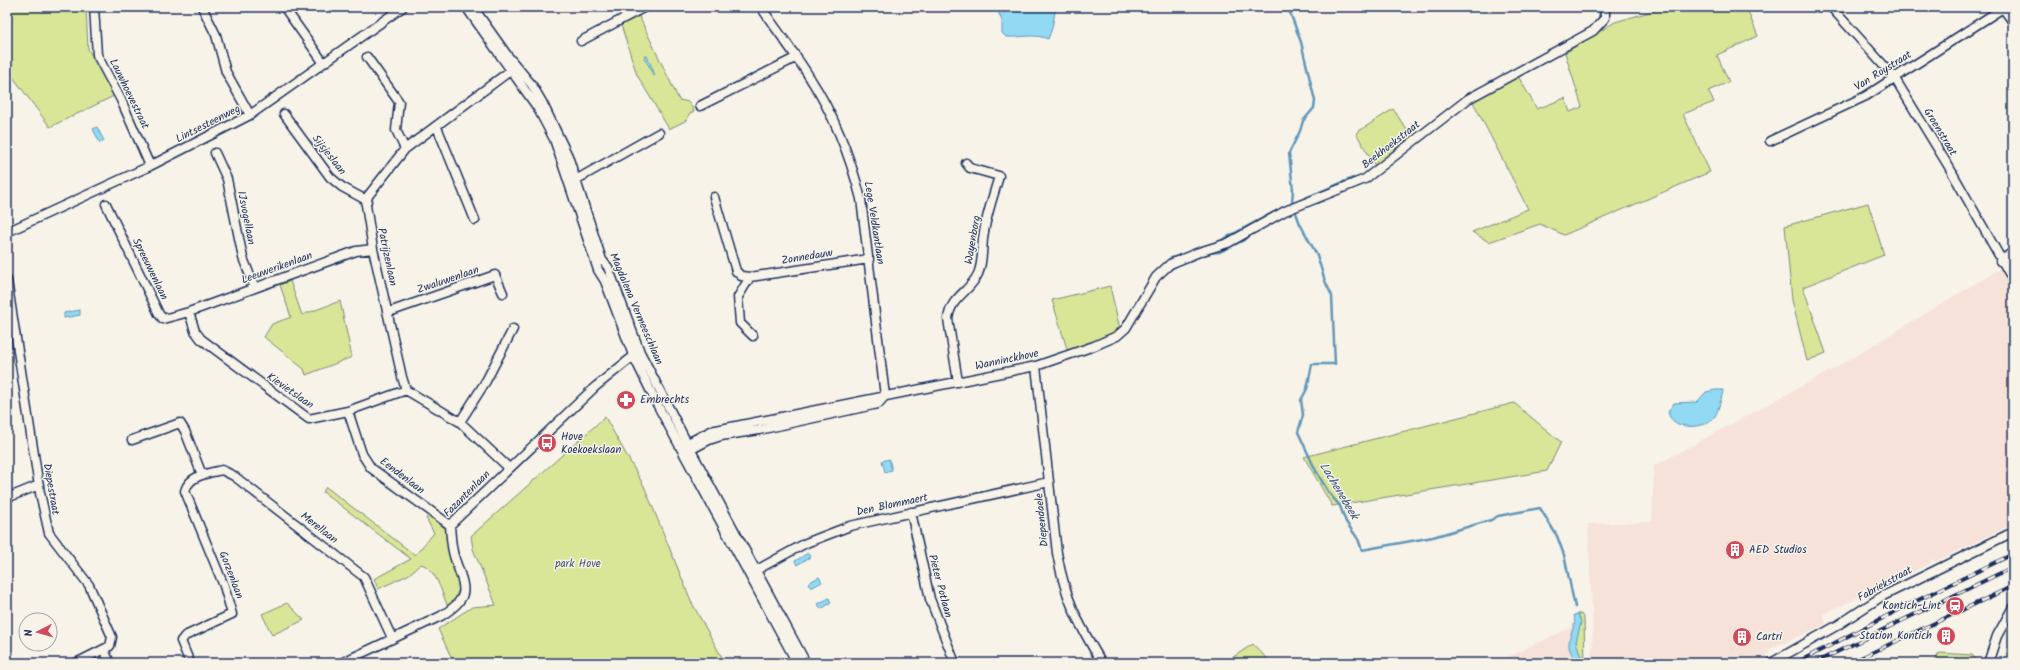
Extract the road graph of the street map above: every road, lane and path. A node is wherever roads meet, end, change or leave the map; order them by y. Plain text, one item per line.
1 (94, 7) edge
2 (202, 7) edge
3 (284, 7) edge
4 (403, 7) edge
5 (466, 7) edge
6 (473, 7) edge
7 (645, 7) edge
8 (761, 7) edge
9 (1604, 7) edge
10 (1831, 7) edge
11 (2003, 7) edge
12 (2013, 22) edge
13 (581, 41) dead end
14 (797, 56) junction
15 (367, 57) dead end
16 (323, 62) junction
17 (513, 69) junction
18 (1894, 77) junction
19 (700, 106) dead end
20 (284, 114) dead end
21 (250, 115) junction
22 (437, 127) junction
23 (659, 133) dead end
24 (1770, 141) dead end
25 (405, 149) junction
26 (215, 153) dead end
27 (966, 162) dead end
28 (150, 166) junction
29 (572, 182) junction
30 (714, 197) dead end
31 (366, 200) junction
32 (106, 204) dead end
33 (475, 220) dead end
34 (7, 232) edge
35 (373, 249) junction
36 (2013, 252) edge
37 (869, 259) junction
38 (2000, 261) junction
39 (750, 277) junction
40 (8, 280) edge
41 (2013, 280) edge
42 (255, 288) junction
43 (503, 293) dead end
44 (189, 312) junction
45 (389, 312) junction
46 (10, 314) edge
47 (1126, 328) joint
48 (513, 329) dead end
49 (753, 336) dead end
50 (637, 354) junction
51 (1036, 366) junction
52 (958, 382) junction
53 (406, 390) junction
54 (886, 396) junction
55 (348, 411) junction
56 (460, 422) junction
57 (132, 440) dead end
58 (685, 448) junction
59 (508, 468) junction
60 (202, 475) junction
61 (1049, 482) junction
62 (39, 485) junction
63 (7, 498) edge
64 (911, 512) junction
65 (450, 526) junction
66 (2013, 532) edge
67 (752, 572) junction
68 (2013, 608) edge
69 (392, 638) junction
70 (104, 650) junction
71 (76, 663) edge
72 (110, 663) edge
73 (190, 663) edge
74 (341, 663) edge
75 (797, 663) edge
76 (806, 663) edge
77 (955, 663) edge
78 (1102, 663) edge
79 (1771, 663) edge
80 (1991, 663) edge

1 - 28 street, Lauwhoevestraat
2 - 21 street
3 - 16 street
4 - 16 street, Lintsesteenweg
5 - 17 street, Magdalena Vermeeschlaan
6 - 17 street, Magdalena Vermeeschlaan
7 - 13 street
8 - 14 street, Lege Veldkantlaan
9 - 47 street, Beekhoekstraat
10 - 18 street, Groenstraat
11 - 12 street
11 - 18 street, Van Roystraat
14 - 19 street
14 - 37 street, Lege Veldkantlaan
15 - 25 street
16 - 21 street, Lintsesteenweg
17 - 22 street
17 - 29 street, Magdalena Vermeeschlaan
18 - 24 street, Van Roystraat
18 - 38 street, Groenstraat
20 - 31 street, Sijsjeslaan
21 - 28 street, Lintsesteenweg
22 - 25 street
22 - 33 street
23 - 29 street
25 - 31 street
26 - 42 street, IJsvogellaan
27 - 52 street, Wayenborg
28 - 34 street, Lintsesteenweg
29 - 50 street, Magdalena Vermeeschlaan
30 - 39 street
31 - 35 street, Patrijzenlaan
32 - 44 street, Spreeuwenlaan
35 - 42 street, Leeuwerikenlaan
35 - 45 street, Patrijzenlaan
36 - 38 street
37 - 39 street, Zonnedauw
37 - 54 street, Lege Veldkantlaan
38 - 41 street, Groenstraat
39 - 49 street
40 - 46 street, Diepestraat
42 - 44 street, Leeuwerikenlaan
43 - 45 street, Zwaluwenlaan
44 - 55 street, Kievietslaan
45 - 53 street, Patrijzenlaan
46 - 62 street, Diepestraat
47 - 51 street, Wanninckhove
48 - 56 street
50 - 58 street, Magdalena Vermeeschlaan
50 - 59 street, Fazantenlaan
51 - 52 street, Wanninckhove
51 - 61 street, Diependaele
52 - 54 street, Wanninckhove
53 - 55 street, Kievietslaan
53 - 56 street
54 - 58 street, Wanninckhove
55 - 65 street, Eendenlaan
56 - 59 street
57 - 60 street
58 - 67 street, Magdalena Vermeeschlaan
59 - 65 street, Fazantenlaan
60 - 69 street, Merellaan
60 - 73 street, Gorzenlaan
61 - 64 street, Den Blommaert
61 - 78 street, Diependaele
62 - 63 street
62 - 70 street, Diepestraat
64 - 67 street, Den Blommaert
64 - 77 street, Pieter Potlaan
65 - 69 street, Fazantenlaan
66 - 79 street, Fabriekstraat
67 - 75 street, Magdalena Vermeeschlaan
67 - 76 street, Magdalena Vermeeschlaan
68 - 80 street
69 - 74 street, Fazantenlaan
70 - 71 street
70 - 72 street

